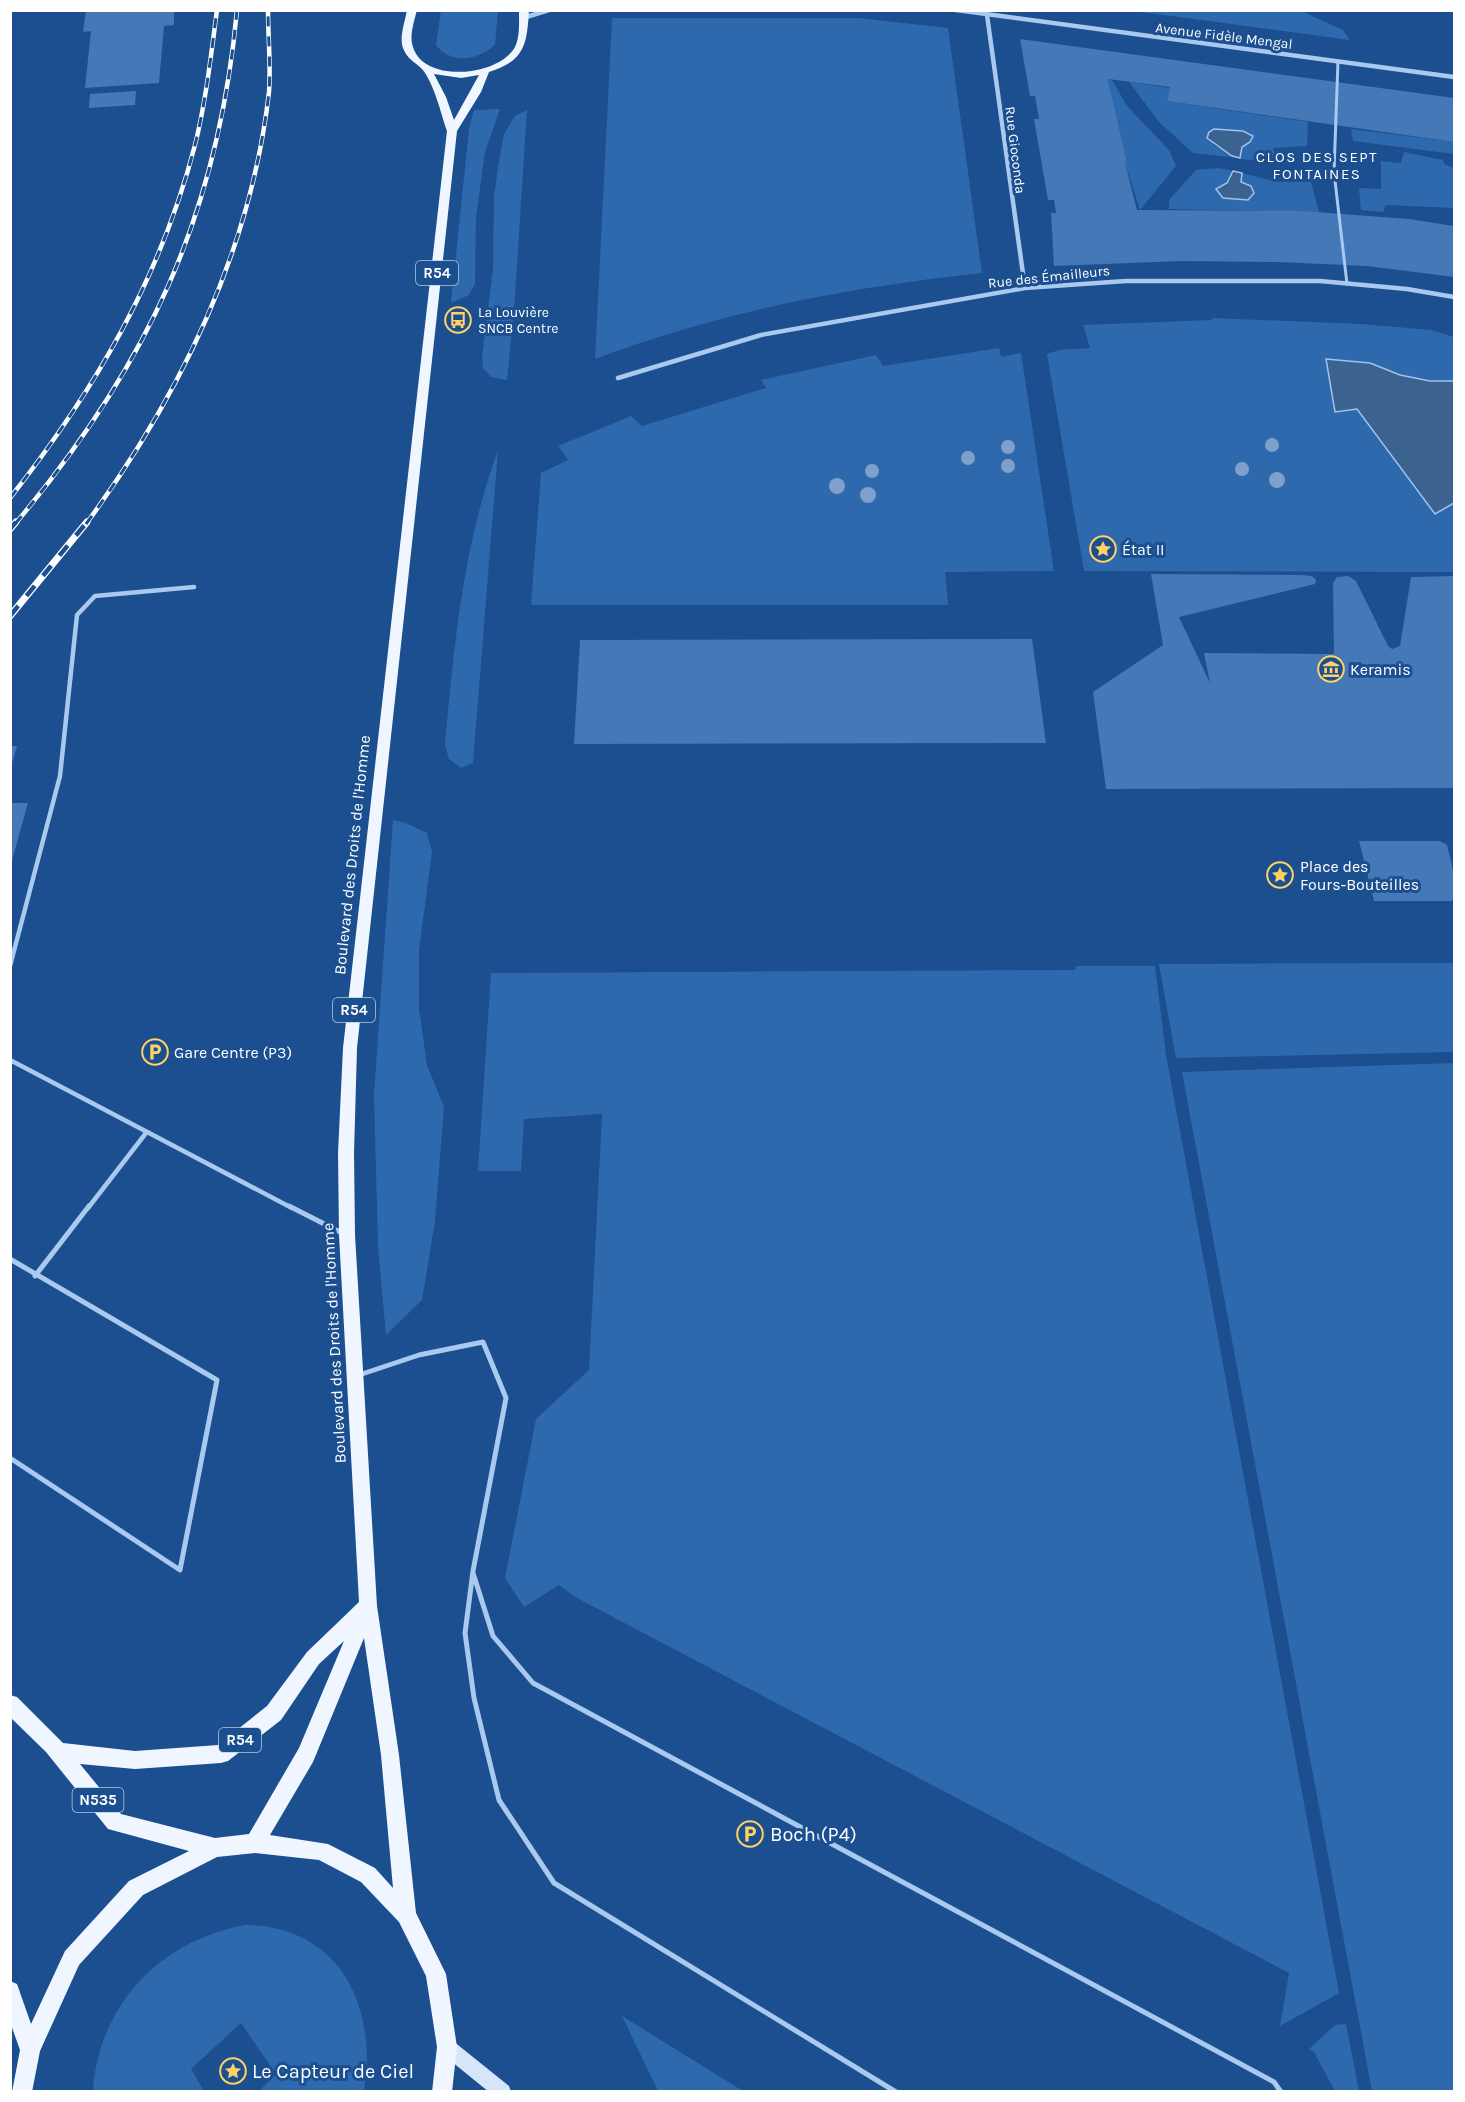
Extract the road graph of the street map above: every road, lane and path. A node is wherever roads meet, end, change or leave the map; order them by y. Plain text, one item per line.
1 (412, 10) edge
2 (549, 10) edge
3 (956, 10) edge
4 (523, 14) edge
5 (987, 15) junction
6 (1338, 61) junction
7 (427, 69) junction
8 (485, 73) junction
9 (1455, 77) edge
10 (452, 131) junction
11 (1347, 284) junction
12 (1025, 288) junction
13 (1455, 297) edge
14 (618, 378) dead end
15 (194, 587) dead end
16 (10, 966) edge
17 (10, 1060) edge
18 (146, 1133) junction
19 (347, 1235) junction
20 (10, 1259) edge
21 (35, 1275) junction
22 (354, 1377) junction
23 (10, 1458) edge
24 (472, 1571) junction
25 (368, 1606) junction
26 (10, 1704) edge
27 (59, 1752) junction
28 (255, 1844) junction
29 (215, 1848) junction
30 (406, 1915) junction
31 (10, 1991) edge
32 (447, 2048) junction
33 (30, 2050) junction
34 (22, 2091) edge
35 (442, 2091) edge
36 (503, 2091) edge
37 (896, 2091) edge
38 (1281, 2091) edge

1 - 7 main road, R54
2 - 4 street
3 - 5 street, Avenue Fidèle Mengal
4 - 8 main road, R54
5 - 6 street, Avenue Fidèle Mengal
5 - 12 street, Rue Gioconda
6 - 9 street, Avenue Fidèle Mengal
6 - 11 lane
7 - 8 main road
7 - 10 main road, R54
8 - 10 main road, Boulevard des Droits de l'Homme / R54
10 - 19 main road, Boulevard des Droits de l'Homme / R54
11 - 12 street, Rue des Émailleurs
11 - 13 street, Rue des Émailleurs
12 - 14 street, Rue des Émailleurs
15 - 16 lane
17 - 18 lane
18 - 19 lane
18 - 21 lane
19 - 22 main road, Boulevard des Droits de l'Homme / R54
20 - 21 lane
21 - 23 lane
22 - 24 lane
22 - 25 main road, Boulevard des Droits de l'Homme / R54
24 - 37 lane
24 - 38 lane
25 - 27 main road, R54
25 - 28 main road, Boulevard des Droits de l'Homme / R54
25 - 30 main road, R54
26 - 27 main road, N535
27 - 29 main road, N535
28 - 29 main road
28 - 30 main road
29 - 33 main road
30 - 32 main road
31 - 33 main road
32 - 35 main road
32 - 36 main road
33 - 34 main road

